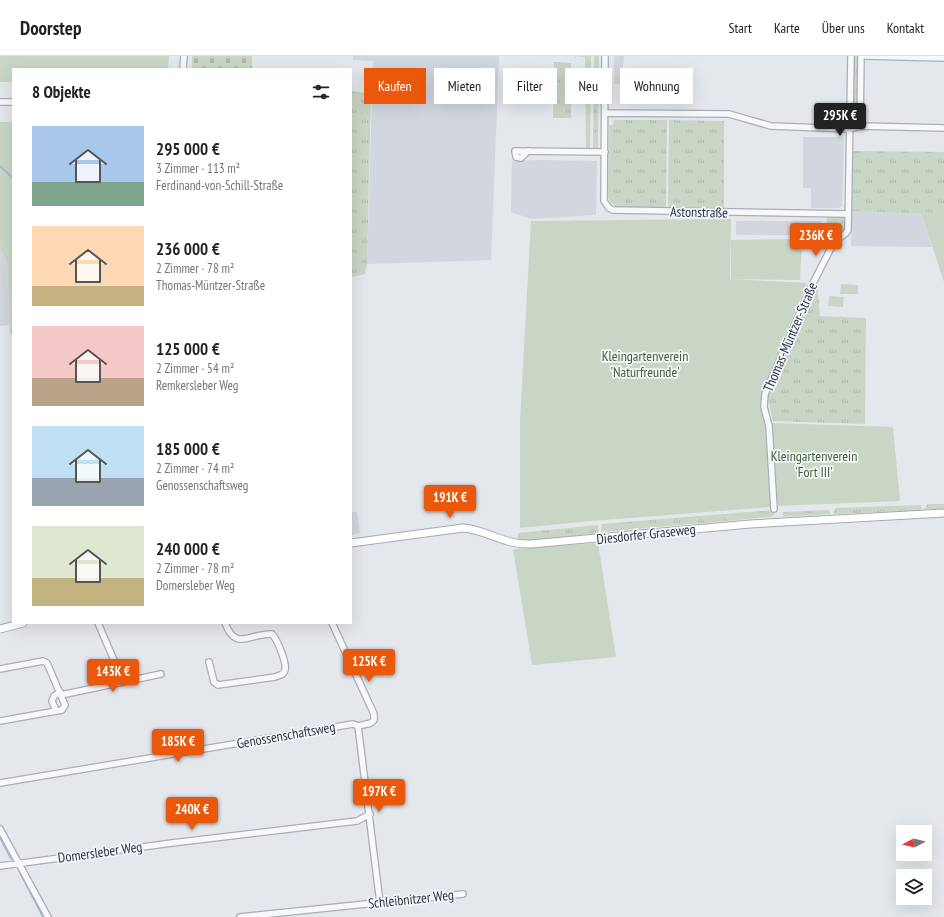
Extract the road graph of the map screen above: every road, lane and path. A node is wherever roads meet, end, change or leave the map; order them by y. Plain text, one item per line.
1 (184, 56) edge
2 (605, 56) edge
3 (851, 56) edge
4 (861, 56) edge
5 (866, 56) edge
6 (944, 58) edge
7 (183, 68) edge
8 (0, 102) edge
9 (12, 102) edge
10 (605, 113) junction
11 (860, 126) junction
12 (944, 128) edge
13 (850, 129) junction
14 (528, 151) dead end
15 (604, 152) junction
16 (848, 214) junction
17 (774, 509) dead end
18 (944, 513) edge
19 (352, 543) edge
20 (18, 624) edge
21 (98, 624) edge
22 (225, 624) edge
23 (332, 624) edge
24 (0, 628) edge
25 (209, 662) dead end
26 (0, 669) edge
27 (161, 674) dead end
28 (123, 681) junction
29 (61, 693) junction
30 (56, 711) junction
31 (0, 721) edge
32 (358, 726) junction
33 (0, 783) edge
34 (370, 814) junction
35 (0, 829) edge
36 (19, 864) junction
37 (0, 866) edge
38 (464, 894) dead end
39 (380, 903) junction
40 (48, 917) edge
41 (240, 917) edge

1 - 7 street
2 - 10 street, Astonstraße
3 - 13 street, Thomas-Müntzer-Straße
4 - 11 street
5 - 6 street
8 - 9 street
10 - 13 street
10 - 15 street, Astonstraße
11 - 12 street
11 - 13 street
13 - 16 street, Thomas-Müntzer-Straße
14 - 15 street
15 - 16 street, Astonstraße
16 - 17 street, Thomas-Müntzer-Straße
18 - 19 main road, Diesdorfer Graseweg
20 - 24 main road
21 - 28 street
22 - 25 street
23 - 32 street
26 - 29 street
27 - 28 street
28 - 29 street
29 - 30 street
29 - 30 street
30 - 31 street
32 - 33 street, Genossenschaftsweg
32 - 34 street
34 - 36 street, Domersleber Weg
34 - 39 street
35 - 36 street
36 - 37 street, Domersleber Weg
36 - 40 street
38 - 39 street, Schleibnitzer Weg
39 - 41 street, Schleibnitzer Weg

